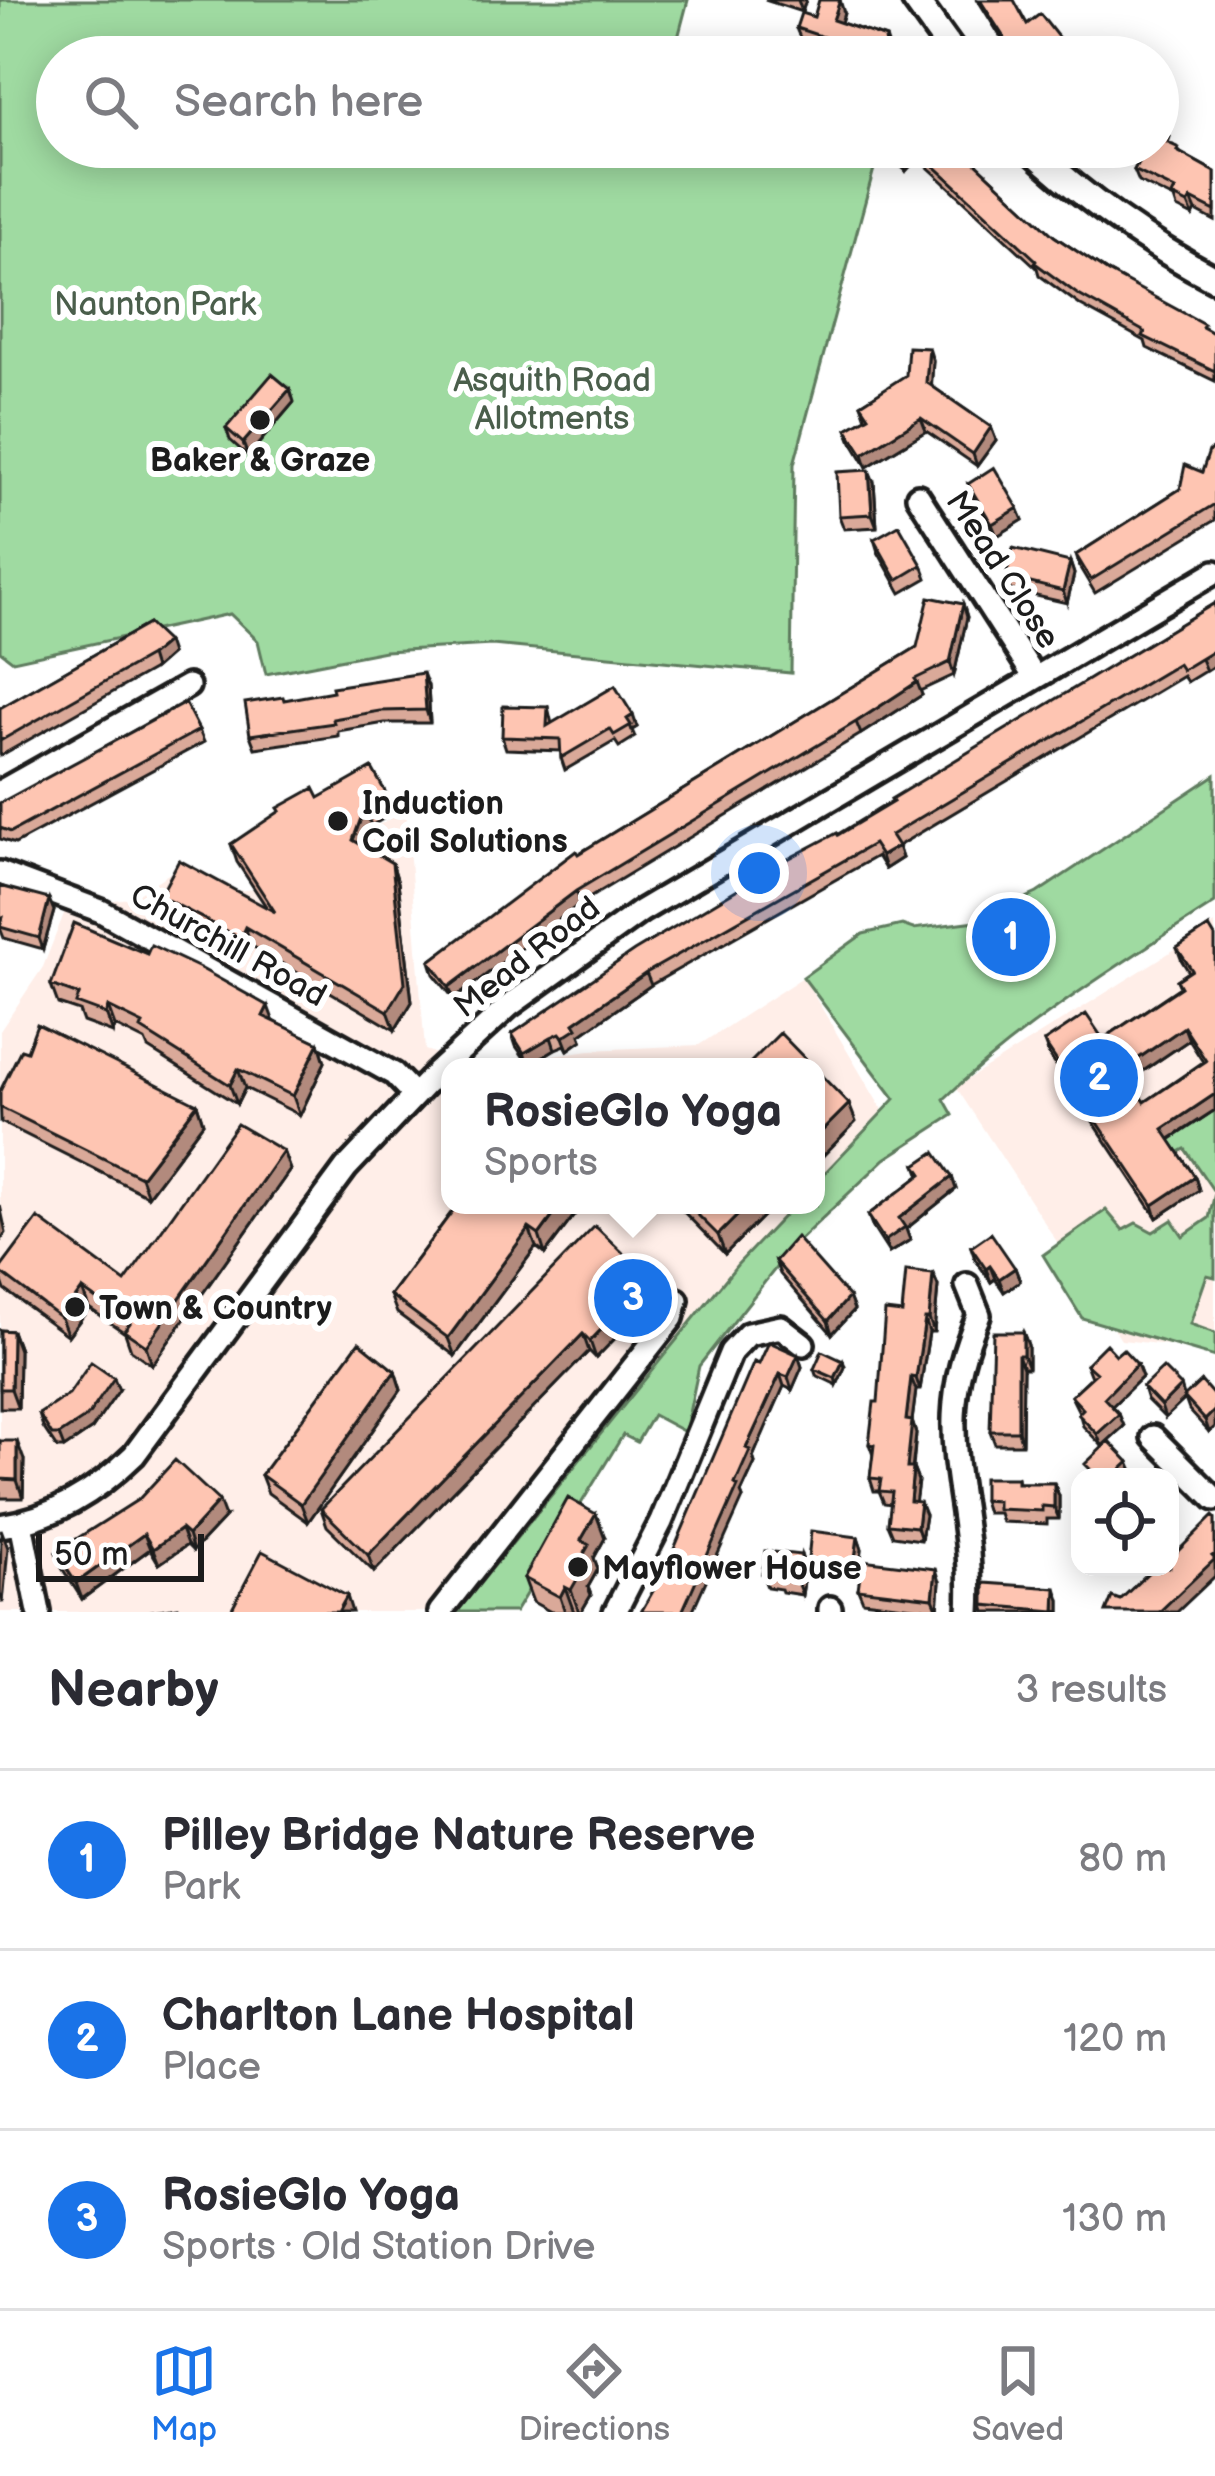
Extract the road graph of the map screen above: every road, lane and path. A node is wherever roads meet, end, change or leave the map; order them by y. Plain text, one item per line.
1 (915, 0) edge
2 (941, 36) edge
3 (1053, 168) edge
4 (1215, 279) edge
5 (918, 496) dead end
6 (1215, 572) edge
7 (1035, 678) junction
8 (188, 686) dead end
9 (0, 792) edge
10 (0, 873) edge
11 (453, 1058) edge
12 (441, 1069) edge
13 (414, 1095) junction
14 (967, 1285) dead end
15 (677, 1300) dead end
16 (803, 1344) dead end
17 (1153, 1437) dead end
18 (1215, 1499) edge
19 (10, 1524) edge
20 (39, 1612) edge
21 (440, 1612) edge
22 (615, 1612) edge
23 (970, 1612) edge

1 - 2 street
3 - 4 street
5 - 7 street, Mead Close
6 - 7 street, Mead Road
7 - 11 street, Mead Road
8 - 9 street
10 - 13 street, Churchill Road
12 - 13 street, Mead Road
13 - 19 street, Mead Road
14 - 23 street
15 - 21 street
16 - 22 street
17 - 18 street
19 - 20 street

